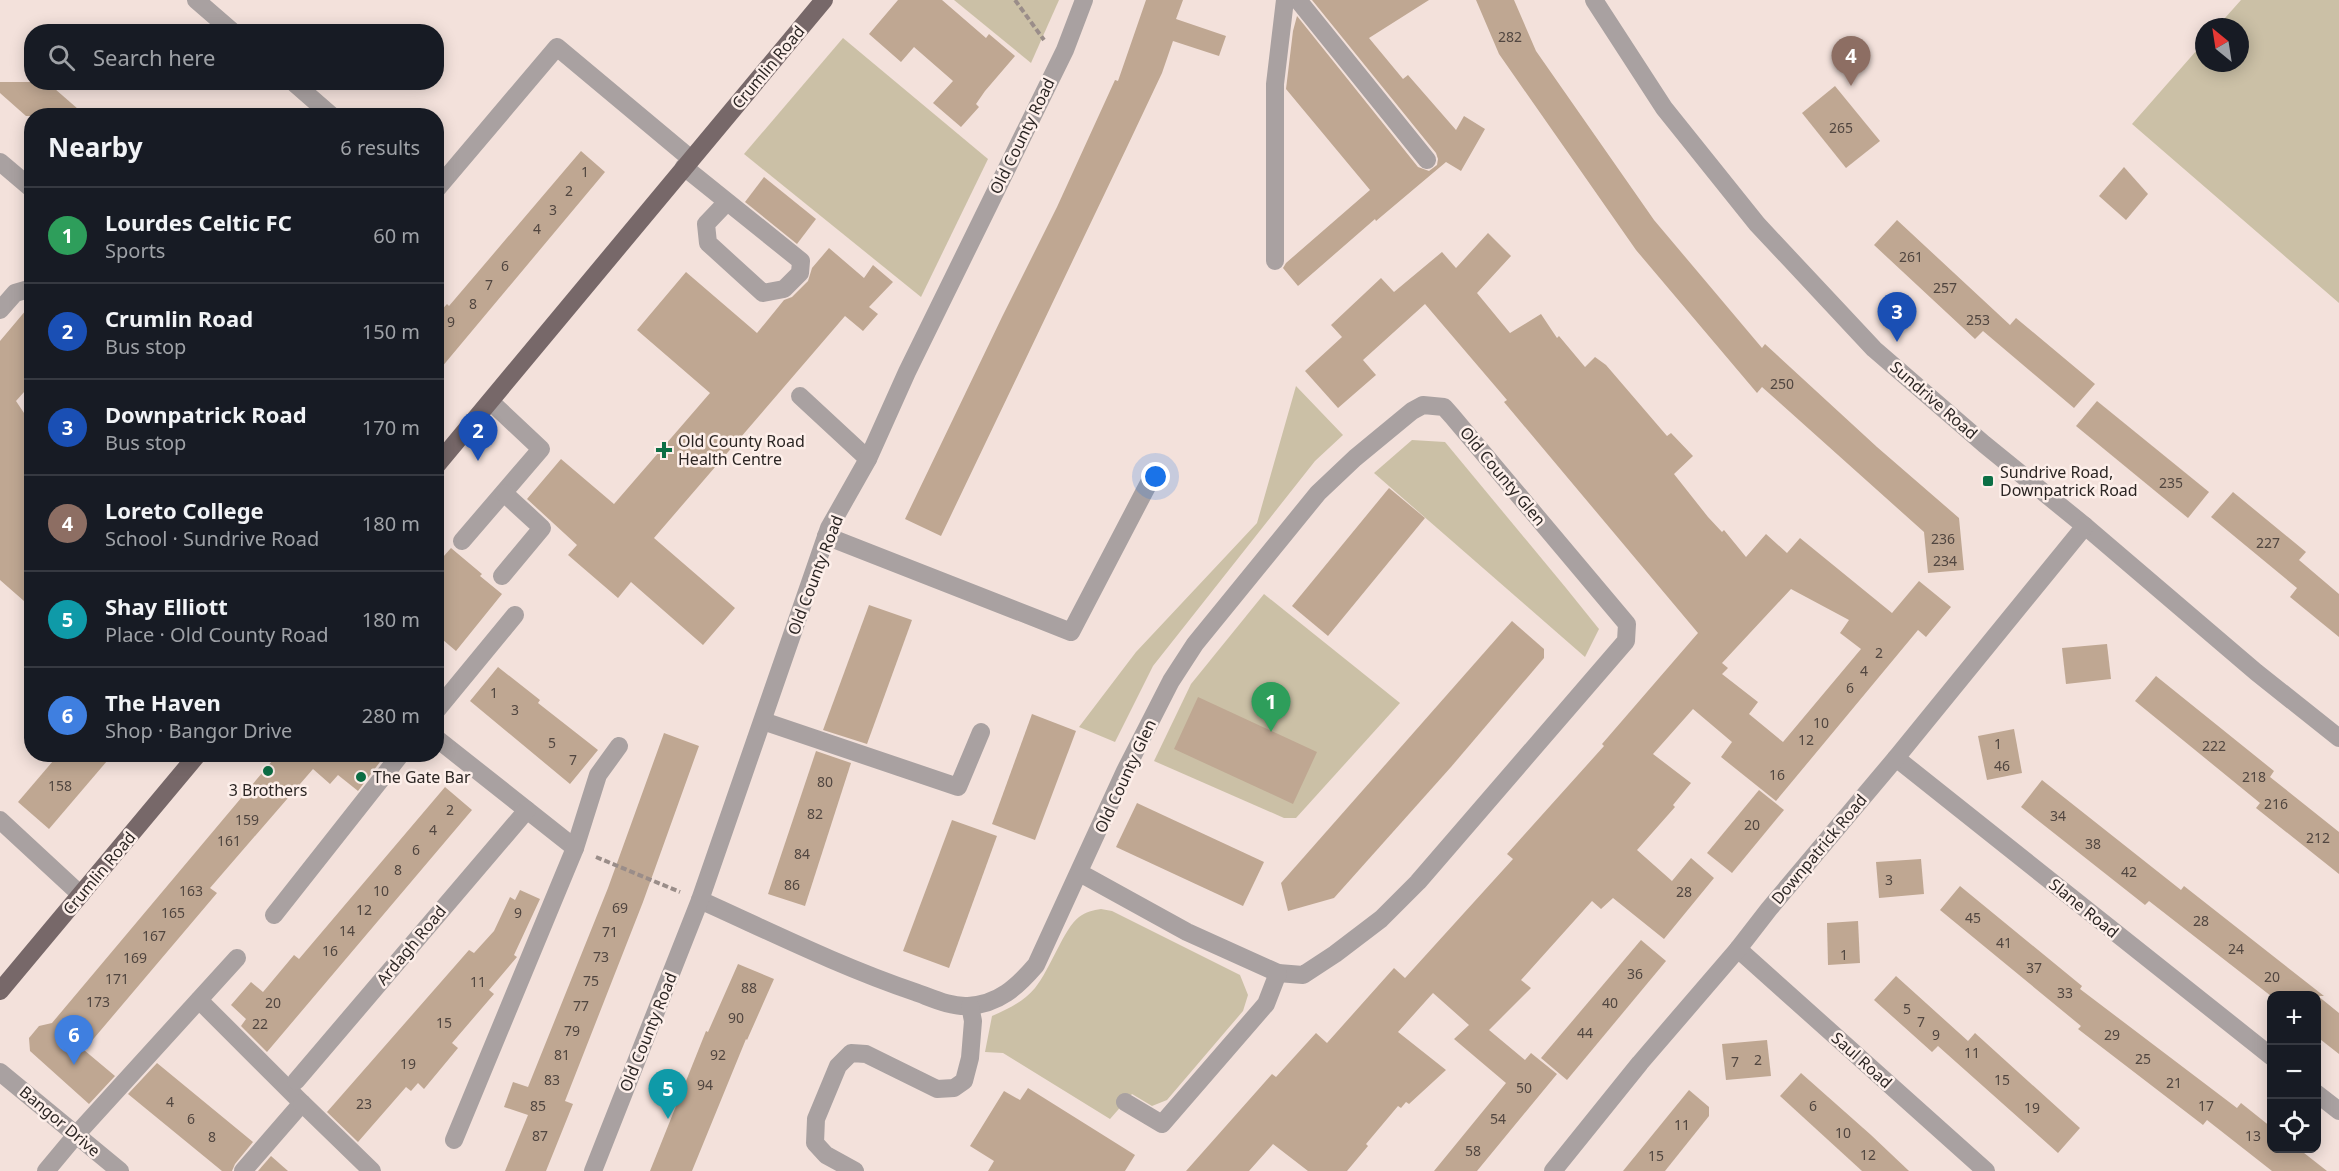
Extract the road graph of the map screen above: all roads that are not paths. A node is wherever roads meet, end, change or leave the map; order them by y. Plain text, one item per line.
1 (196, 0) edge
2 (825, 0) edge
3 (1084, 0) edge
4 (1285, 0) edge
5 (1298, 0) edge
6 (1594, 0) edge
7 (224, 24) edge
8 (302, 90) edge
9 (323, 108) edge
10 (1427, 160) dead end
11 (0, 162) edge
12 (688, 163) junction
13 (444, 181) edge
14 (24, 182) edge
15 (726, 203) junction
16 (1275, 261) dead end
17 (24, 290) edge
18 (0, 310) edge
19 (800, 396) dead end
20 (491, 402) junction
21 (444, 457) edge
22 (868, 459) junction
23 (1152, 477) dead end
24 (504, 493) junction
25 (2085, 526) junction
26 (826, 536) junction
27 (462, 542) dead end
28 (502, 576) dead end
29 (515, 615) dead end
30 (444, 701) edge
31 (762, 721) junction
32 (981, 732) dead end
33 (2339, 738) edge
34 (444, 744) edge
35 (619, 746) dead end
36 (1896, 758) junction
37 (191, 762) edge
38 (395, 762) edge
39 (527, 810) junction
40 (0, 820) edge
41 (575, 848) junction
42 (1080, 873) junction
43 (81, 895) junction
44 (700, 900) junction
45 (274, 915) dead end
46 (1738, 949) junction
47 (237, 958) dead end
48 (1278, 973) junction
49 (0, 991) edge
50 (199, 1000) junction
51 (970, 1006) junction
52 (2267, 1054) edge
53 (0, 1072) edge
54 (296, 1081) dead end
55 (2321, 1097) edge
56 (1125, 1102) dead end
57 (302, 1103) junction
58 (2339, 1111) edge
59 (76, 1135) junction
60 (454, 1140) dead end
61 (46, 1171) edge
62 (120, 1171) edge
63 (243, 1171) edge
64 (372, 1171) edge
65 (593, 1171) edge
66 (855, 1171) edge
67 (1553, 1171) edge
68 (1986, 1171) edge

1 - 7 street
2 - 12 main road, Crumlin Road
3 - 22 street, Old County Road
4 - 16 street
5 - 10 street
6 - 25 street, Sundrive Road
8 - 9 street
11 - 14 street
12 - 13 street
12 - 15 street
12 - 20 main road, Crumlin Road
15 - 15 street
17 - 18 street
19 - 22 street
20 - 21 main road, Crumlin Road
20 - 24 street
22 - 26 street, Old County Road
23 - 26 street
24 - 27 street
24 - 28 street
25 - 33 street, Sundrive Road
25 - 36 street, Downpatrick Road
26 - 31 street, Old County Road
29 - 30 street
31 - 32 street
31 - 44 street, Old County Road
34 - 39 street
35 - 41 street
36 - 46 street, Downpatrick Road
36 - 52 street, Slane Road
37 - 43 main road, Crumlin Road
38 - 45 street
39 - 41 street
39 - 54 street, Ardagh Road
40 - 43 street
41 - 60 street
42 - 48 street, Old County Glen
42 - 48 street, Old County Glen
42 - 51 street, Old County Glen
43 - 49 main road, Crumlin Road
44 - 51 street, Old County Glen
44 - 65 street, Old County Road
46 - 67 street, Downpatrick Road
46 - 68 street, Saul Road
47 - 50 street
48 - 56 street
50 - 57 street
50 - 59 street
51 - 66 street
53 - 59 street, Bangor Drive
55 - 58 street
57 - 63 street
57 - 64 street
59 - 61 street
59 - 62 street, Bangor Drive

